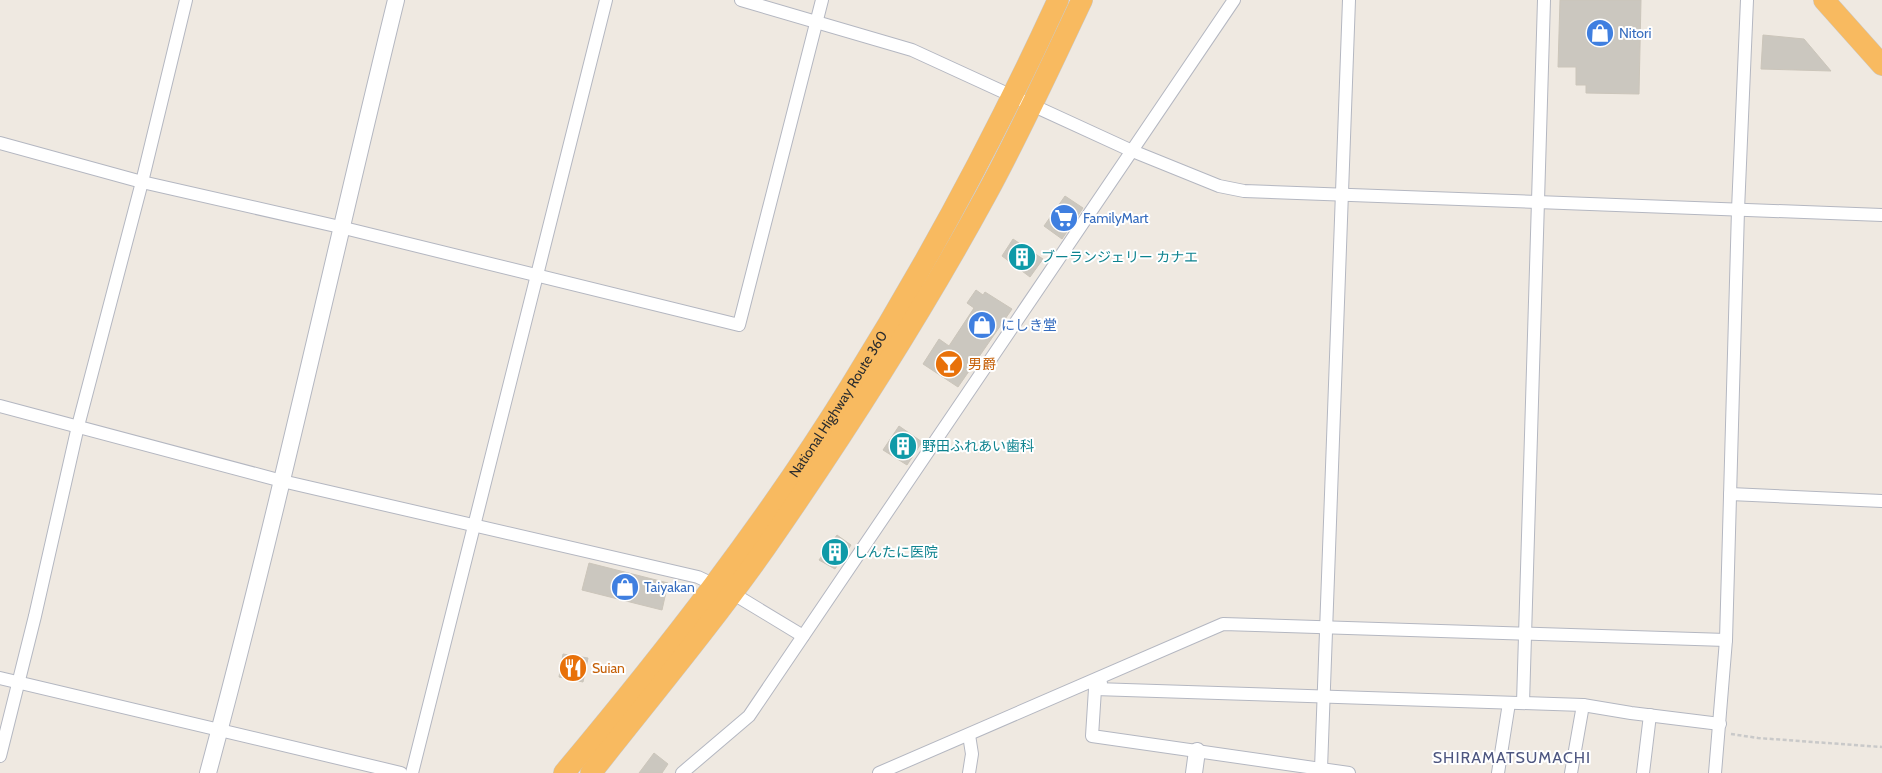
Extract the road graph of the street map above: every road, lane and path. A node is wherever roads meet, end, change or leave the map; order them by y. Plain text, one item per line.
1 (186, 0) edge
2 (396, 0) edge
3 (606, 0) edge
4 (741, 0) edge
5 (822, 0) edge
6 (1058, 0) edge
7 (1082, 0) edge
8 (1234, 0) edge
9 (1349, 0) edge
10 (1544, 0) edge
11 (1748, 0) edge
12 (1824, 0) edge
13 (817, 23) junction
14 (1882, 65) edge
15 (1023, 101) junction
16 (0, 143) edge
17 (1130, 150) junction
18 (142, 182) junction
19 (1340, 194) junction
20 (1537, 203) junction
21 (1738, 210) junction
22 (1882, 215) edge
23 (340, 227) junction
24 (538, 274) junction
25 (0, 406) edge
26 (78, 426) junction
27 (282, 481) junction
28 (1730, 494) junction
29 (1882, 501) edge
30 (475, 526) junction
31 (723, 589) junction
32 (1325, 628) junction
33 (1525, 632) junction
34 (803, 636) junction
35 (1726, 640) junction
36 (1112, 671) junction
37 (0, 678) edge
38 (20, 683) junction
39 (1095, 689) junction
40 (1324, 695) junction
41 (1509, 703) junction
42 (1522, 703) junction
43 (1583, 704) junction
44 (1650, 716) junction
45 (1720, 728) junction
46 (220, 730) junction
47 (969, 735) junction
48 (1882, 747) edge
49 (1197, 751) junction
50 (0, 756) edge
51 (1321, 768) junction
52 (208, 773) edge
53 (401, 773) edge
54 (412, 773) edge
55 (564, 773) edge
56 (591, 773) edge
57 (682, 773) edge
58 (880, 773) edge
59 (969, 773) edge
60 (1194, 773) edge
61 (1348, 773) edge
62 (1498, 773) edge
63 (1571, 773) edge
64 (1643, 773) edge
65 (1715, 773) edge

1 - 18 street
2 - 23 street
3 - 24 street
4 - 13 street
5 - 13 street
6 - 15 highway, National Highway Route 360
7 - 15 highway, National Highway Route 360
8 - 17 street
9 - 19 street
10 - 20 street
11 - 21 street
12 - 14 highway
13 - 15 street
13 - 24 street
15 - 17 street
15 - 31 highway, National Highway Route 360
16 - 18 street
17 - 19 street
17 - 34 street
18 - 23 street
18 - 26 street
19 - 20 street
19 - 32 street
20 - 21 street
20 - 33 street
21 - 22 street
21 - 28 street
23 - 24 street
23 - 27 street
24 - 30 street
25 - 26 street
26 - 27 street
26 - 38 street
27 - 30 street
27 - 46 street
28 - 29 street
28 - 35 street
30 - 31 street
30 - 54 street
31 - 34 street
31 - 55 highway, National Highway Route 360
31 - 56 highway, National Highway Route 360
32 - 33 street
32 - 36 street
32 - 40 street
33 - 35 street
33 - 42 street
34 - 57 street
35 - 45 street
36 - 39 street
36 - 47 street
37 - 38 street
38 - 46 street
38 - 50 street
39 - 40 street
39 - 49 street
40 - 41 street
40 - 51 street
41 - 42 street
41 - 62 street
42 - 43 street
43 - 44 street
43 - 63 street
44 - 45 street
44 - 64 street
45 - 48 path
45 - 65 street
46 - 52 street
46 - 53 street
47 - 58 street
47 - 59 street
49 - 51 street
49 - 60 street
51 - 61 street

